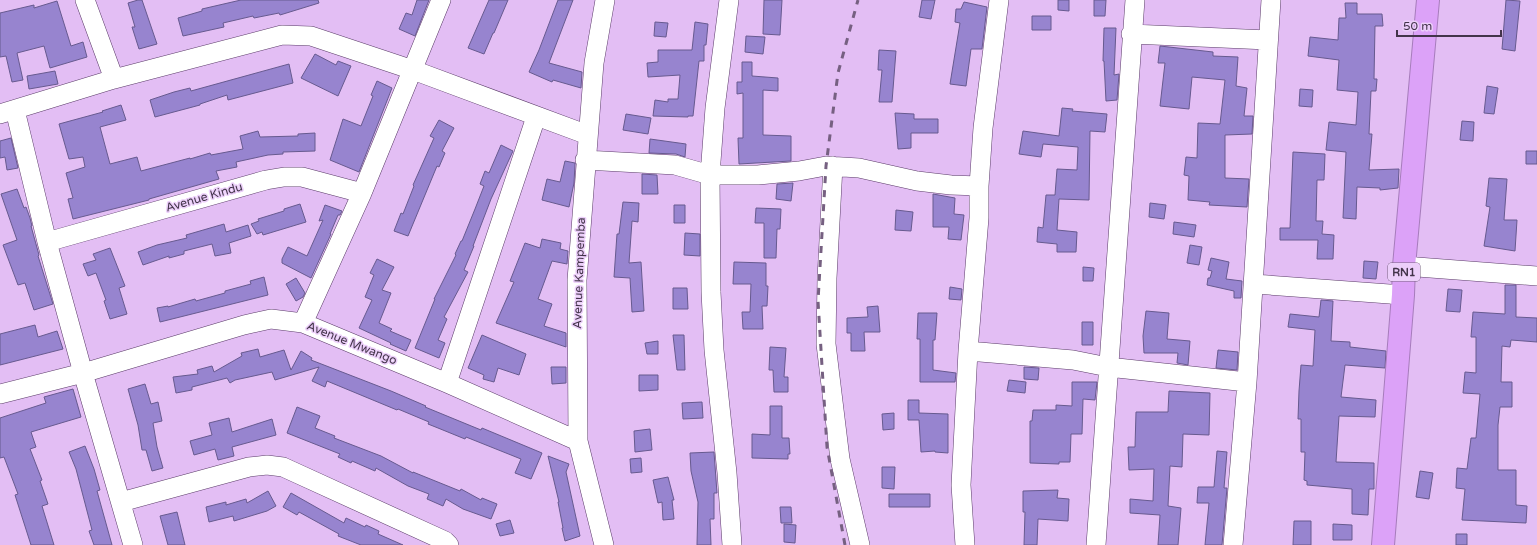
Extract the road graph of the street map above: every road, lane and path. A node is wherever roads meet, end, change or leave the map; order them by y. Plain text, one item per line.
1 (85, 0) edge
2 (441, 0) edge
3 (605, 0) edge
4 (728, 0) edge
5 (999, 0) edge
6 (1134, 0) edge
7 (1271, 0) edge
8 (1428, 0) edge
9 (1131, 34) junction
10 (1268, 40) junction
11 (413, 70) junction
12 (114, 79) junction
13 (7, 112) edge
14 (536, 117) junction
15 (588, 135) junction
16 (586, 160) junction
17 (833, 166) junction
18 (710, 175) junction
19 (979, 186) junction
20 (362, 193) junction
21 (47, 242) junction
22 (1404, 266) junction
23 (1537, 276) edge
24 (1254, 284) junction
25 (1403, 295) junction
26 (303, 323) junction
27 (968, 351) junction
28 (1108, 367) junction
29 (82, 373) junction
30 (448, 382) junction
31 (1247, 382) junction
32 (0, 394) edge
33 (578, 441) junction
34 (121, 502) junction
35 (133, 545) edge
36 (449, 545) edge
37 (604, 545) edge
38 (732, 545) edge
39 (860, 545) edge
40 (965, 545) edge
41 (1096, 545) edge
42 (1233, 545) edge
43 (1383, 545) edge

1 - 12 street
2 - 11 street
3 - 15 street, Avenue Kampemba
4 - 18 street
5 - 19 street
6 - 9 street
7 - 10 street
8 - 22 highway, RN1
9 - 10 street
9 - 28 street
10 - 24 street
11 - 12 street
11 - 14 street
11 - 20 street
12 - 13 street
13 - 21 street
14 - 15 street
14 - 30 street
15 - 16 street, Avenue Kampemba
16 - 18 street
16 - 33 street, Avenue Kampemba
17 - 18 street
17 - 19 street
17 - 39 street
18 - 38 street
19 - 27 street
20 - 21 street, Avenue Kindu
20 - 26 street
21 - 29 street
22 - 23 street
22 - 25 highway, RN1
24 - 25 street
24 - 31 street
25 - 43 highway, RN1
26 - 29 street, Avenue Mwango
26 - 30 street, Avenue Mwango
27 - 28 street
27 - 40 street
28 - 31 street
28 - 41 street
29 - 32 street, Avenue Mwango
29 - 34 street
30 - 33 street, Avenue Mwango
31 - 42 street
33 - 37 street, Avenue Kampemba
34 - 35 street
34 - 36 street

